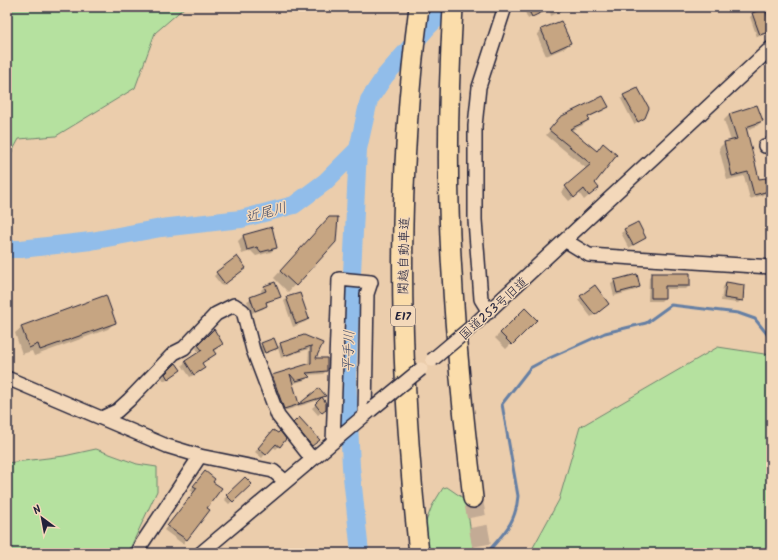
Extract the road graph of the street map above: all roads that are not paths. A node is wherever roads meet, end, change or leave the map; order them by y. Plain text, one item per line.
1 (453, 7) edge
2 (505, 7) edge
3 (418, 12) edge
4 (771, 48) edge
5 (566, 241) junction
6 (771, 267) edge
7 (489, 312) junction
8 (7, 378) edge
9 (365, 415) junction
10 (102, 418) junction
11 (336, 439) junction
12 (200, 456) junction
13 (312, 459) junction
14 (285, 481) junction
15 (473, 498) tunnel mouth
16 (420, 552) edge
17 (138, 553) edge
18 (201, 553) edge

1 - 15 highway
2 - 7 street
3 - 16 highway, 関越自動車道 / E17
4 - 5 street, 国道253号旧道
5 - 6 street
5 - 7 street, 国道253号旧道
7 - 9 street, 国道253号旧道, bridge
8 - 10 street
9 - 11 street, 国道253号旧道
9 - 11 street
10 - 12 street
10 - 13 street
11 - 13 street, 国道253号旧道
12 - 14 street
12 - 17 street
13 - 14 street, 国道253号旧道
14 - 18 street, 国道253号旧道

